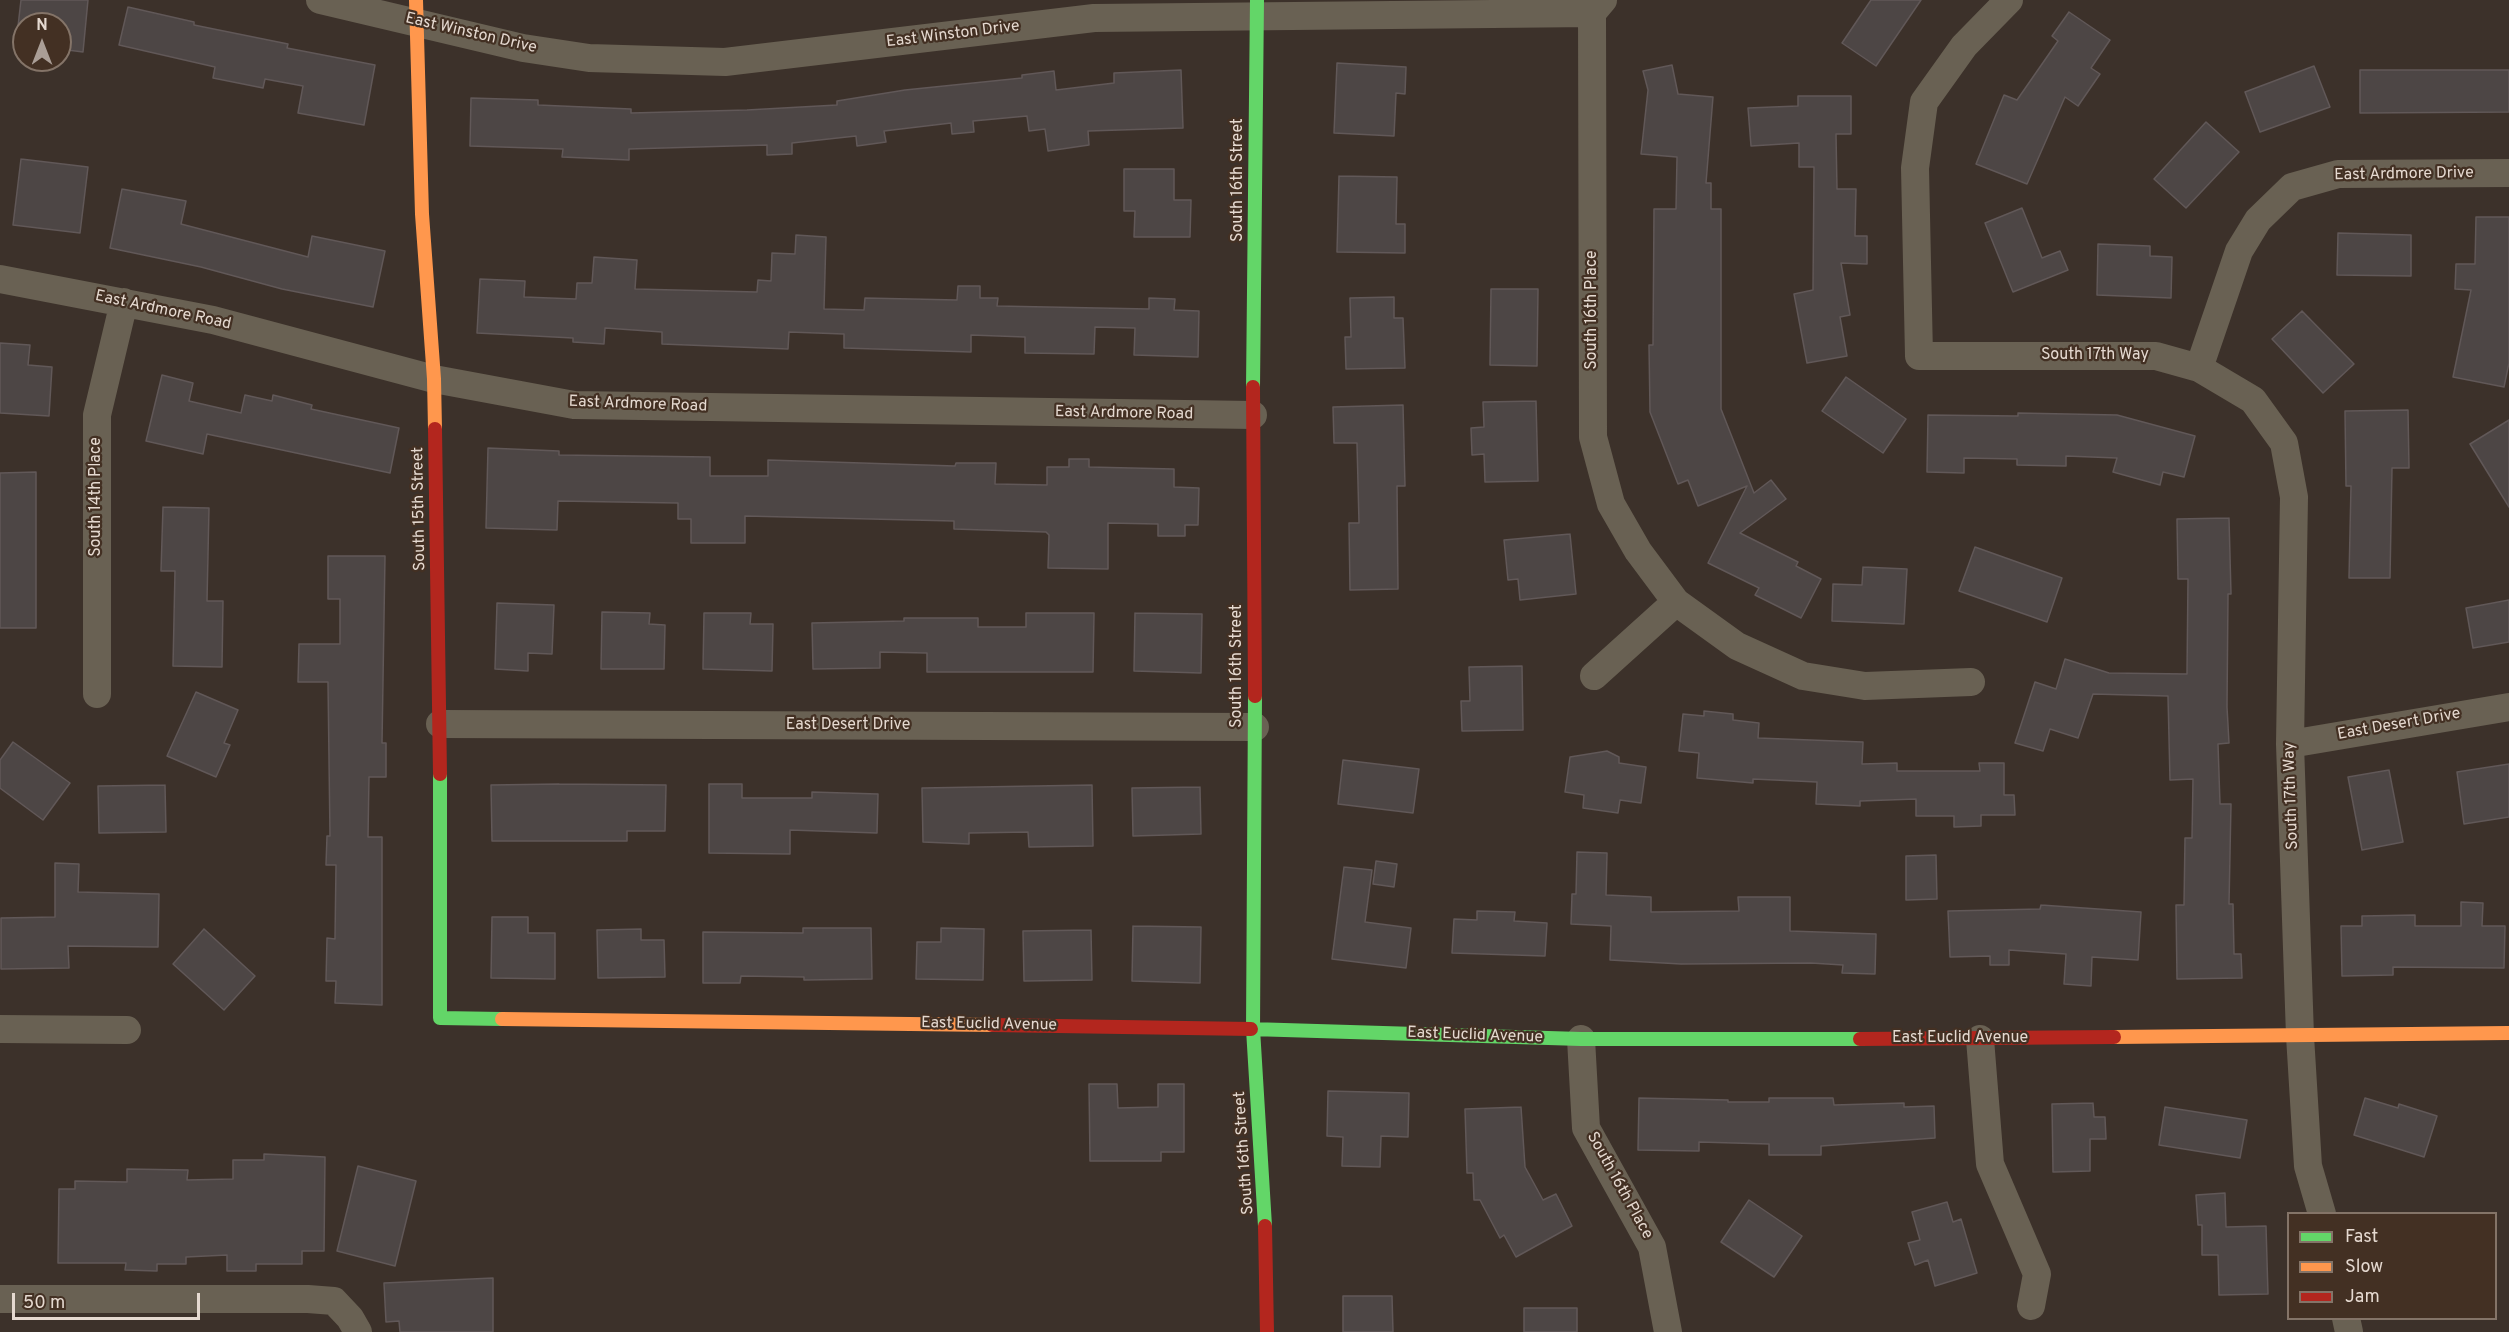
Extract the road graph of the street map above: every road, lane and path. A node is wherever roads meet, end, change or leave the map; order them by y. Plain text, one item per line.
1 (320, 0) edge
2 (2008, 0) edge
3 (1598, 7) edge
4 (1256, 8) edge
5 (416, 11) edge
6 (2509, 173) edge
7 (0, 279) edge
8 (124, 302) junction
9 (2199, 368) junction
10 (434, 379) junction
11 (1253, 415) junction
12 (1676, 602) junction
13 (1594, 676) dead end
14 (1971, 682) dead end
15 (97, 694) dead end
16 (2509, 707) edge
17 (440, 724) junction
18 (1255, 727) junction
19 (2290, 744) junction
20 (440, 1018) joint
21 (0, 1029) edge
22 (1253, 1029) junction
23 (127, 1030) dead end
24 (2509, 1033) edge
25 (2300, 1036) junction
26 (1581, 1039) junction
27 (1980, 1039) junction
28 (2321, 1212) edge
29 (0, 1299) edge
30 (2031, 1306) dead end
31 (354, 1325) edge
32 (1266, 1332) edge
33 (1668, 1332) edge

1 - 5 street, East Winston Drive
2 - 9 street, South 17th Way
3 - 4 street, East Winston Drive
3 - 12 street, South 16th Place
4 - 5 street, East Winston Drive
4 - 11 street, South 16th Street
5 - 10 street, South 15th Street
6 - 9 street, East Ardmore Drive
7 - 8 street, East Ardmore Road
8 - 10 street, East Ardmore Road
8 - 15 street, South 14th Place
9 - 19 street, South 17th Way
10 - 11 street, East Ardmore Road
10 - 17 street, South 15th Street
11 - 18 street, South 16th Street
12 - 13 street
12 - 14 street, South 16th Place
16 - 19 street, East Desert Drive
17 - 18 street, East Desert Drive
17 - 20 street, South 15th Street
18 - 22 street, South 16th Street
19 - 25 street, South 17th Way
20 - 22 street, East Euclid Avenue
21 - 23 street
22 - 26 street, East Euclid Avenue
22 - 32 street, South 16th Street
24 - 25 street, East Euclid Avenue
25 - 27 street, East Euclid Avenue
25 - 28 street, South 17th Way
26 - 27 street, East Euclid Avenue
26 - 33 street, South 16th Place
27 - 30 street
29 - 31 street

